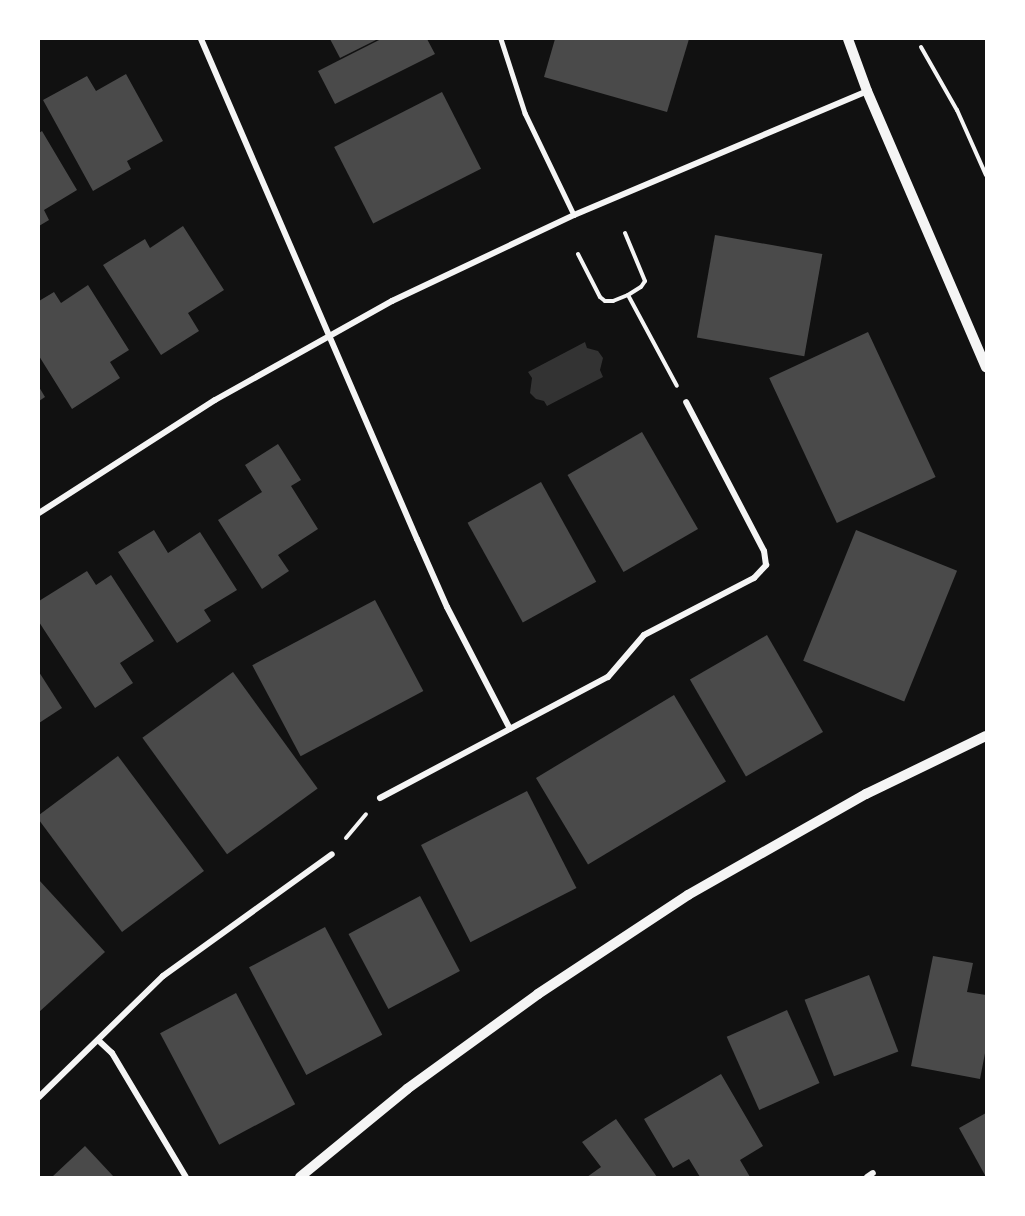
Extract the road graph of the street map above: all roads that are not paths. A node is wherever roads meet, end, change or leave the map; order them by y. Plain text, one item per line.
1 (201, 39) edge
2 (501, 39) edge
3 (848, 39) edge
4 (867, 91) junction
5 (573, 215) junction
6 (327, 336) junction
7 (986, 367) edge
8 (686, 402) road end
9 (39, 513) edge
10 (510, 729) junction
11 (986, 736) edge
12 (380, 798) road end
13 (332, 855) road end
14 (98, 1040) junction
15 (39, 1097) edge
16 (186, 1177) edge
17 (300, 1177) edge

1 - 6 street
2 - 5 lane
3 - 4 street
4 - 5 street
4 - 7 street
5 - 6 street
6 - 9 street
6 - 10 street
8 - 10 street
10 - 12 street
11 - 17 street
13 - 14 street
14 - 15 street
14 - 16 street

